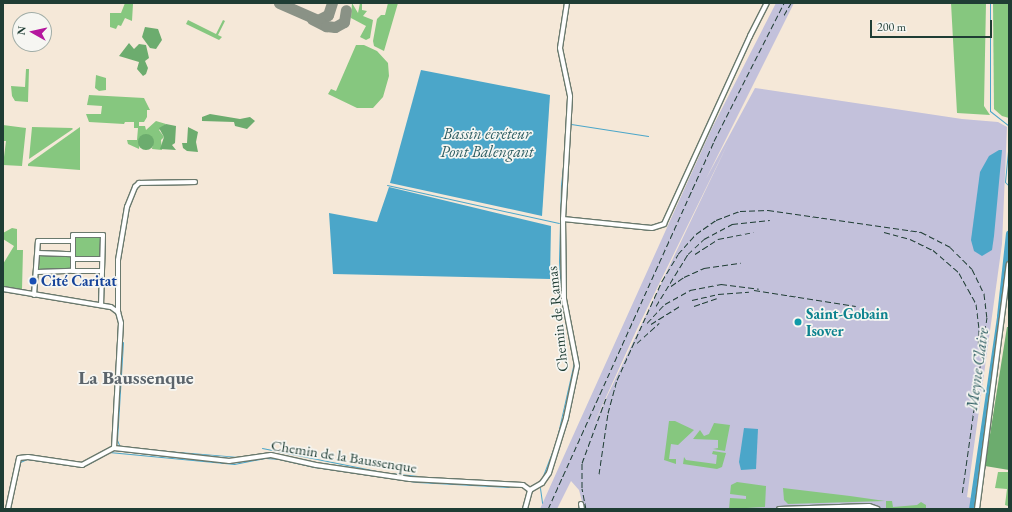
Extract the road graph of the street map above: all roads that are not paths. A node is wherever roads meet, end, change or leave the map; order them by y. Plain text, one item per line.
1 (567, 3) edge
2 (767, 3) edge
3 (195, 182) dead end
4 (563, 219) junction
5 (73, 241) junction
6 (38, 253) junction
7 (73, 256) junction
8 (102, 259) junction
9 (1009, 264) edge
10 (73, 271) junction
11 (102, 271) junction
12 (37, 272) junction
13 (3, 290) edge
14 (34, 295) junction
15 (101, 305) junction
16 (118, 312) junction
17 (1004, 320) junction
18 (1009, 322) edge
19 (114, 448) junction
20 (530, 490) junction
21 (8, 509) edge
22 (525, 509) edge
23 (778, 509) edge
24 (878, 509) edge
25 (977, 509) edge

1 - 4 street, Chemin de Ramas
2 - 4 street
3 - 16 street
4 - 20 street, Chemin de Ramas
5 - 6 street
5 - 7 street
5 - 8 street
6 - 7 street
6 - 12 street
7 - 8 street
7 - 10 street
8 - 11 street
9 - 17 street
10 - 11 street
10 - 12 street
11 - 15 street
12 - 14 street
13 - 14 street
14 - 15 street
15 - 16 street
16 - 19 street
17 - 18 street
17 - 25 street
19 - 20 street, Chemin de la Baussenque
19 - 21 street
20 - 22 street
23 - 24 street

